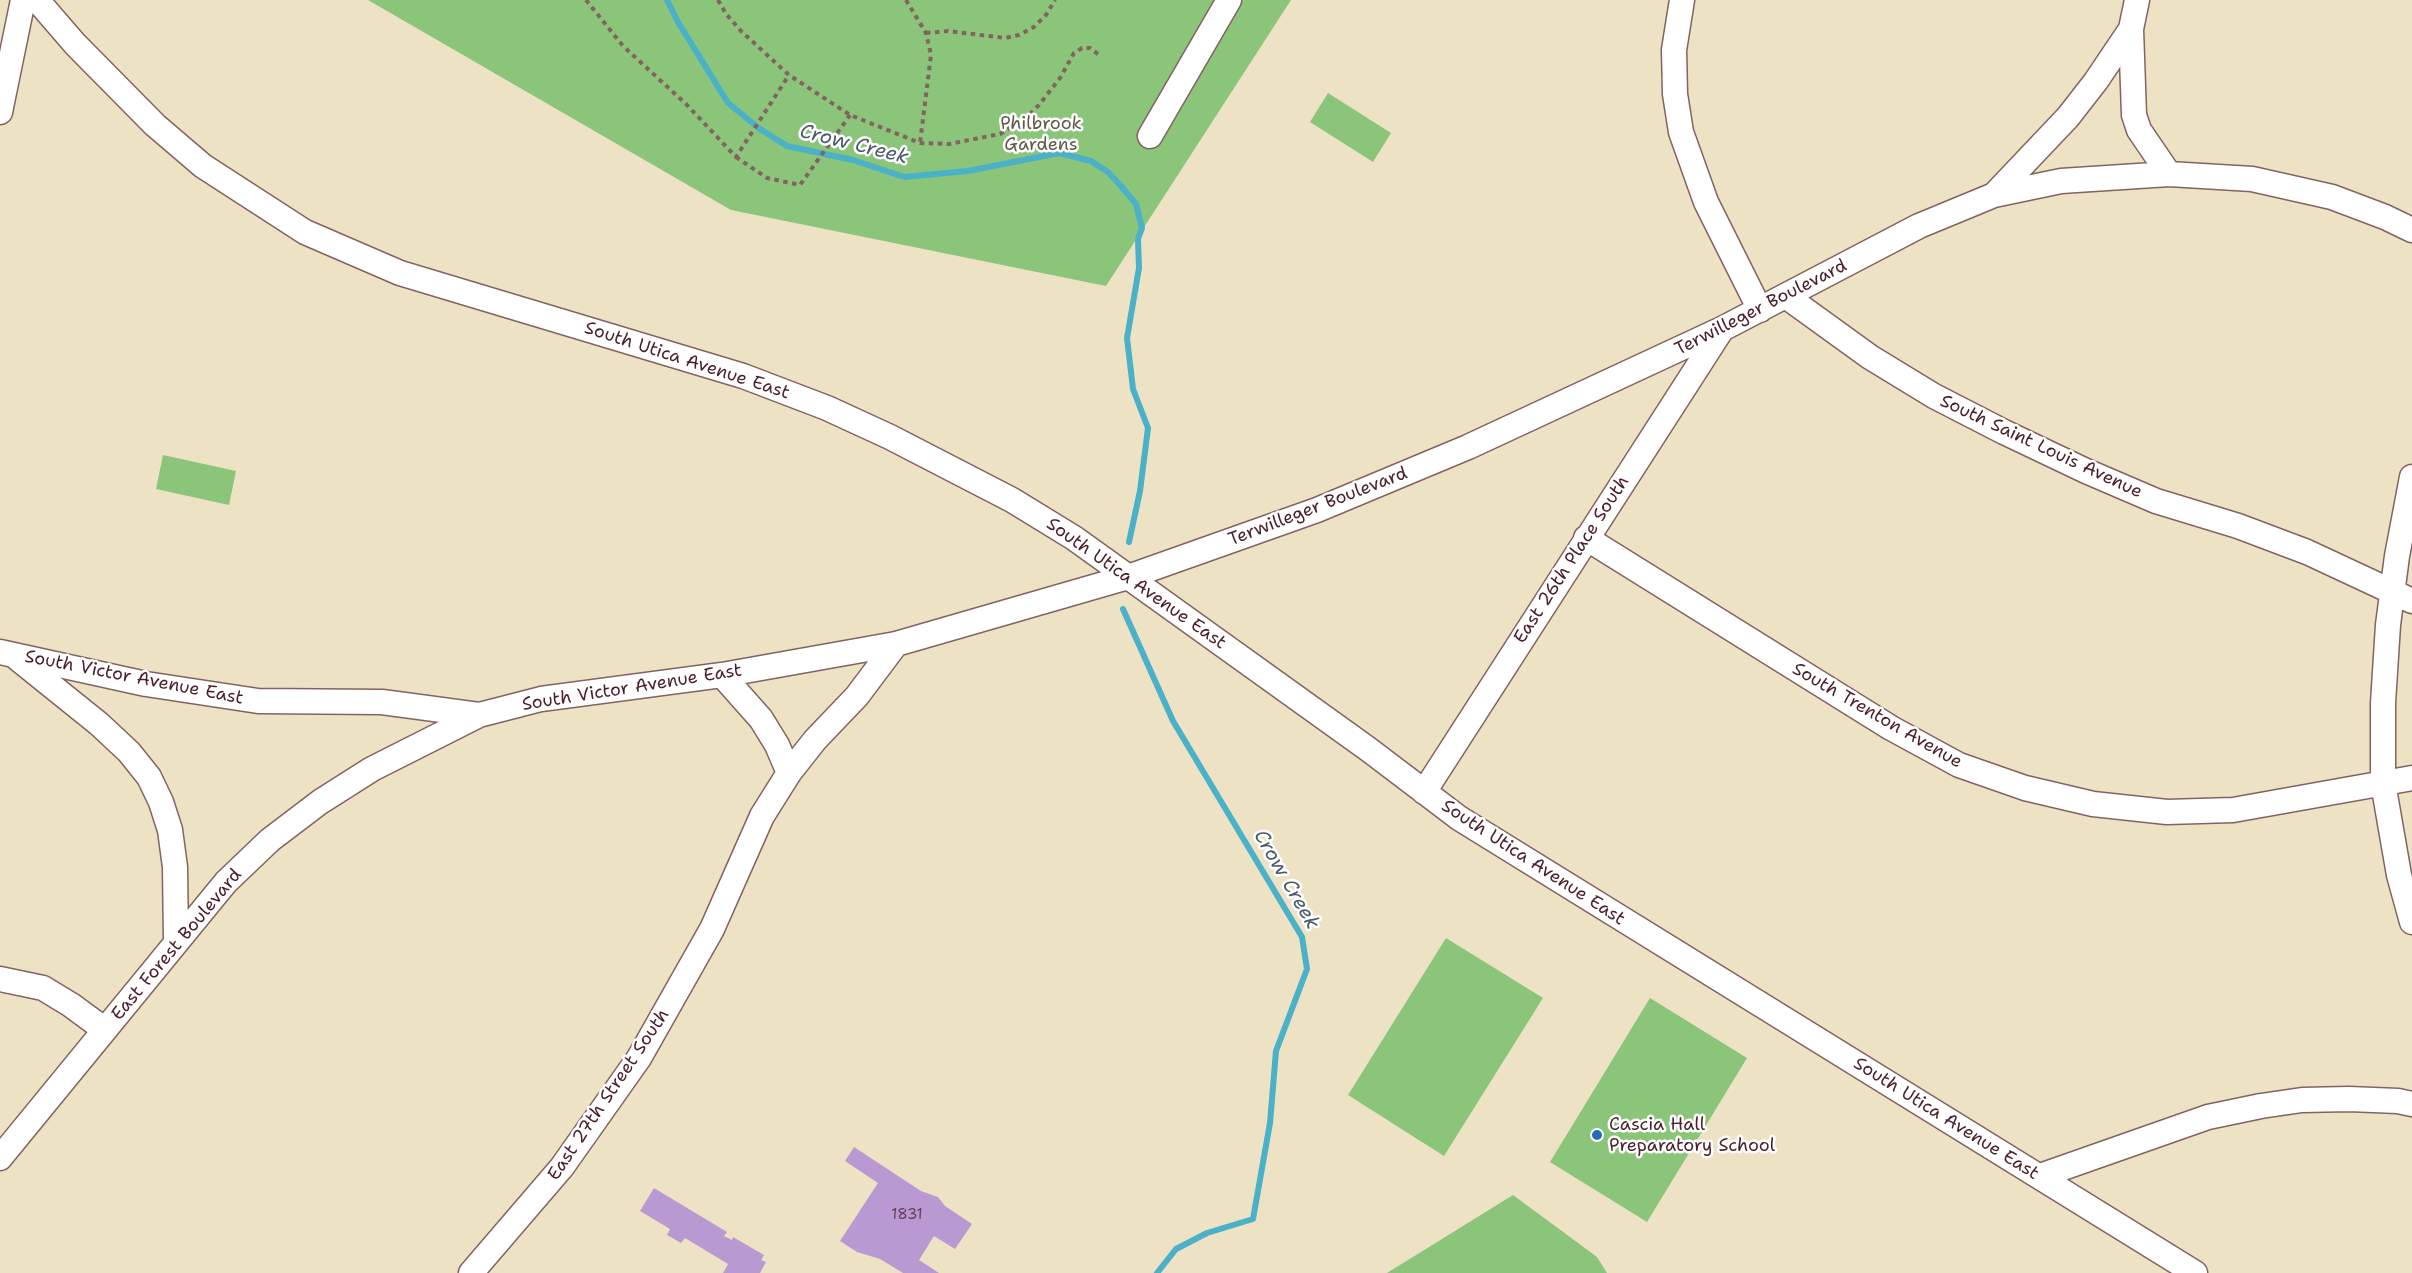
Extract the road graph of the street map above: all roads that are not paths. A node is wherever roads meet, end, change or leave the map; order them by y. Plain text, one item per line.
1 (23, 0) edge
2 (37, 0) edge
3 (1229, 0) edge
4 (1682, 0) edge
5 (2137, 0) edge
6 (2131, 29) junction
7 (0, 112) edge
8 (1149, 136) dead end
9 (2169, 174) junction
10 (1994, 195) junction
11 (2412, 230) edge
12 (1787, 297) junction
13 (1760, 310) junction
14 (1722, 329) junction
15 (2412, 477) edge
16 (1586, 538) junction
17 (1128, 577) junction
18 (2402, 597) edge
19 (896, 644) junction
20 (7, 654) edge
21 (722, 675) junction
22 (479, 715) junction
23 (789, 773) junction
24 (2412, 778) edge
25 (2383, 783) junction
26 (1424, 792) junction
27 (2412, 922) edge
28 (176, 943) junction
29 (0, 979) edge
30 (105, 1030) junction
31 (2408, 1097) edge
32 (0, 1158) edge
33 (2040, 1176) junction
34 (471, 1273) edge
35 (2195, 1273) edge

1 - 7 street
2 - 17 street, South Utica Avenue East
3 - 8 street
4 - 13 street
5 - 6 street
6 - 9 street
6 - 10 street
9 - 10 street, Terwilleger Boulevard
9 - 11 street, Terwilleger Boulevard
10 - 12 street, Terwilleger Boulevard
12 - 13 street, Terwilleger Boulevard
12 - 18 street, South Saint Louis Avenue
13 - 14 street, Terwilleger Boulevard
14 - 16 street, East 26th Place South
14 - 17 street, Terwilleger Boulevard
15 - 18 street
16 - 25 street, South Trenton Avenue
16 - 26 street, East 26th Place South
17 - 19 street
17 - 26 street, South Utica Avenue East
18 - 25 street
19 - 21 street, South Victor Avenue East
19 - 23 street, East 27th Street South
20 - 22 street, South Victor Avenue East
20 - 28 street, South Victor Avenue East
21 - 22 street, South Victor Avenue East
21 - 23 street
22 - 28 street, East Forest Boulevard
23 - 34 street, East 27th Street South
24 - 25 street, South Trenton Avenue
25 - 27 street
26 - 33 street, South Utica Avenue East
28 - 30 street, East Forest Boulevard
29 - 30 street
30 - 32 street, East Forest Boulevard
31 - 33 street
33 - 35 street, South Utica Avenue East

